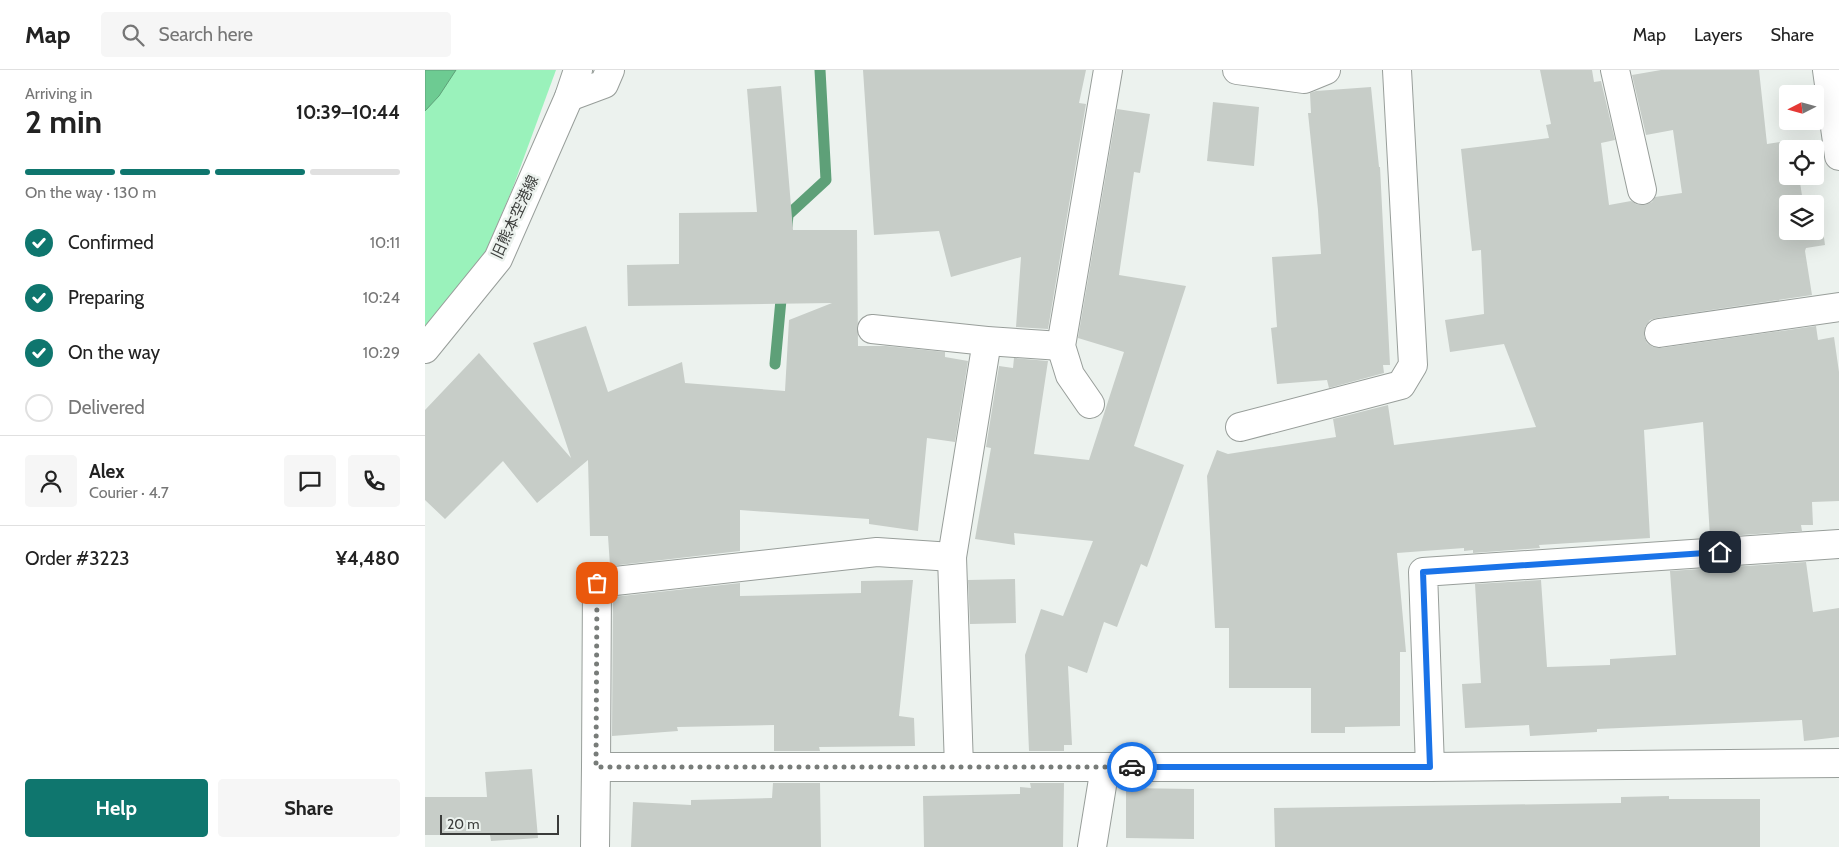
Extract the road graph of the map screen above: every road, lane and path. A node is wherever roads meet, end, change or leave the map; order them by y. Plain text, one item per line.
1 (578, 70) edge
2 (611, 70) edge
3 (1108, 70) edge
4 (1244, 70) edge
5 (1326, 70) edge
6 (1397, 70) edge
7 (1615, 70) edge
8 (1827, 70) edge
9 (1288, 73) edge
10 (569, 97) junction
11 (1837, 124) edge
12 (1839, 156) edge
13 (1642, 190) dead end
14 (1839, 307) edge
15 (872, 329) dead end
16 (1659, 333) dead end
17 (987, 340) junction
18 (1061, 346) junction
19 (425, 349) edge
20 (1090, 404) dead end
21 (1240, 426) dead end
22 (1839, 544) edge
23 (952, 557) junction
24 (1839, 762) edge
25 (596, 767) junction
26 (959, 767) junction
27 (1105, 767) junction
28 (1430, 767) junction
29 (595, 847) edge
30 (1092, 847) edge

1 - 10 street, 旧熊本空港線
2 - 10 street
3 - 18 street
4 - 9 street
5 - 9 street
6 - 21 street
7 - 13 street
8 - 11 street
10 - 19 street, 旧熊本空港線
11 - 12 street
14 - 16 street
15 - 17 street
17 - 18 street
17 - 23 street
18 - 20 street
22 - 28 street
23 - 25 street
23 - 26 street
24 - 28 street
25 - 26 street
25 - 29 street
26 - 27 street
27 - 28 street
27 - 30 street

